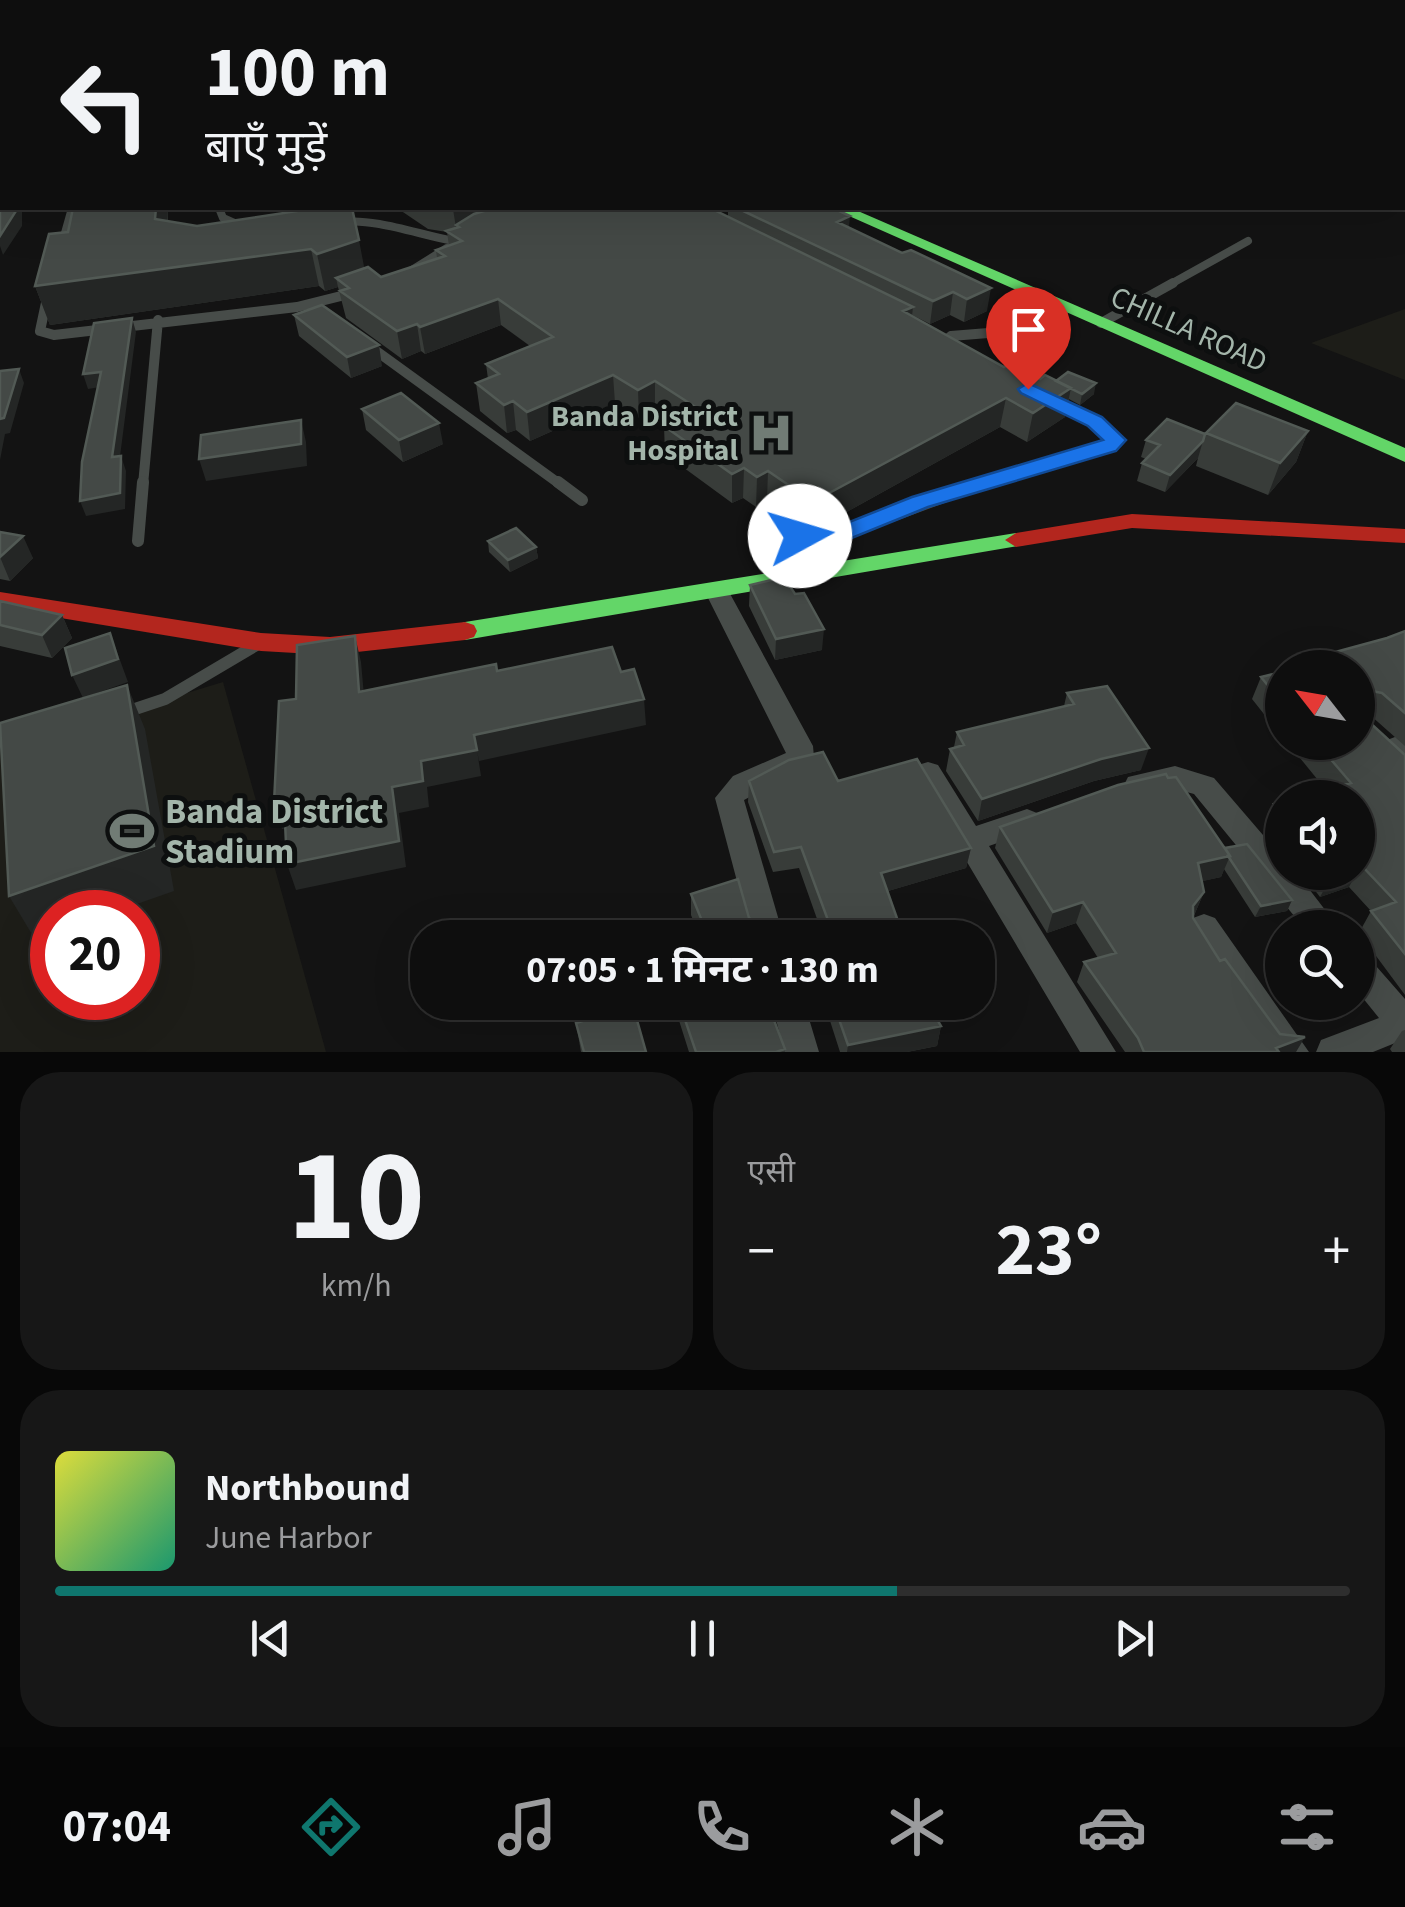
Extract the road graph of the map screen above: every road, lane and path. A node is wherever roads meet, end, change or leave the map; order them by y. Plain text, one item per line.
1 (71, 210) edge
2 (220, 210) edge
3 (361, 210) edge
4 (849, 210) edge
5 (887, 218) edge
6 (364, 219) junction
7 (335, 223) edge
8 (257, 231) edge
9 (1248, 240) dead end
10 (55, 268) edge
11 (398, 276) edge
12 (50, 287) edge
13 (364, 289) edge
14 (312, 304) junction
15 (1068, 308) junction
16 (328, 316) edge
17 (1110, 318) junction
18 (158, 320) junction
19 (927, 332) edge
20 (360, 338) edge
21 (944, 341) junction
22 (962, 356) edge
23 (1045, 397) edge
24 (1405, 438) edge
25 (1405, 456) edge
26 (582, 500) dead end
27 (765, 510) dead end
28 (1405, 536) edge
29 (138, 540) dead end
30 (716, 590) junction
31 (0, 600) edge
32 (261, 642) junction
33 (110, 718) edge
34 (928, 773) edge
35 (1117, 791) edge
36 (1061, 810) edge
37 (969, 840) junction
38 (1309, 910) edge
39 (763, 920) edge
40 (1204, 928) edge
41 (1375, 988) edge
42 (792, 1020) edge
43 (1404, 1023) edge
44 (802, 1052) edge
45 (1098, 1052) edge
46 (1292, 1052) edge
47 (1334, 1052) edge

1 - 10 lane
2 - 8 lane
3 - 6 lane
4 - 5 main road, CHILLA ROAD
5 - 15 main road, CHILLA ROAD
5 - 17 main road
6 - 7 lane
6 - 11 lane
9 - 17 lane
12 - 18 lane
13 - 14 lane
14 - 16 lane
14 - 18 lane
15 - 17 main road, CHILLA ROAD
15 - 21 lane
17 - 24 main road
17 - 25 main road, CHILLA ROAD
18 - 29 lane
19 - 21 lane
20 - 26 lane
21 - 22 lane
23 - 27 lane
28 - 30 main road
30 - 32 main road
30 - 39 street
31 - 32 main road
32 - 33 lane
34 - 37 street
35 - 38 street
36 - 37 street
37 - 45 street
40 - 46 street
41 - 43 street
42 - 44 street
43 - 47 street

